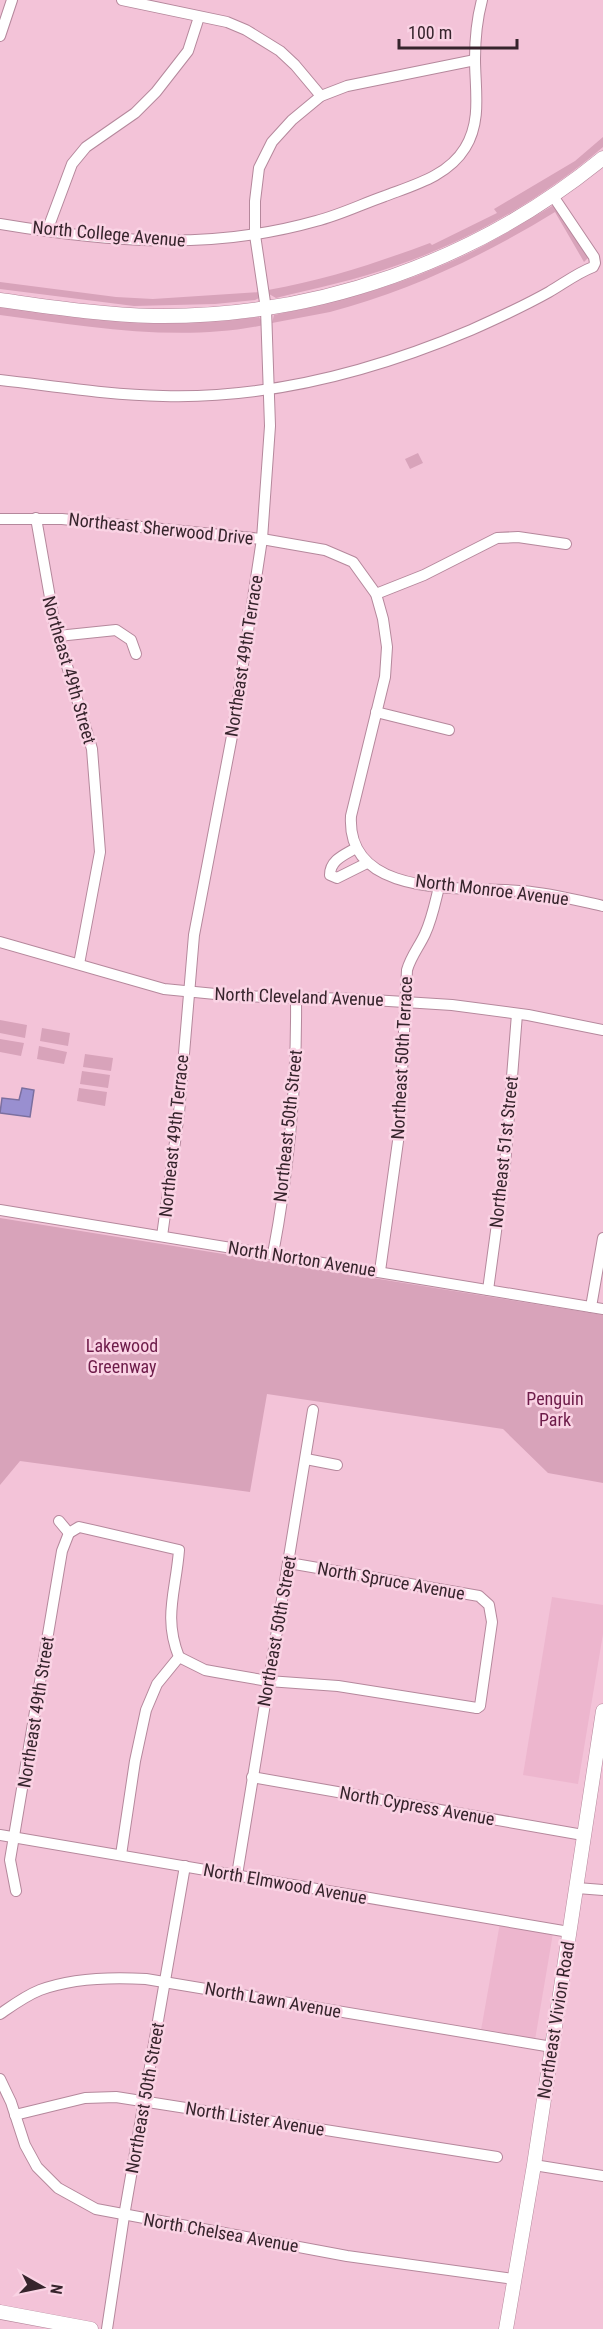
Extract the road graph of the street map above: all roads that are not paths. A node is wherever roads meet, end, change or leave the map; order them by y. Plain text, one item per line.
1 (12, 0) edge
2 (122, 0) edge
3 (482, 0) edge
4 (199, 17) junction
5 (0, 36) edge
6 (475, 60) junction
7 (321, 96) junction
8 (603, 158) edge
9 (553, 196) junction
10 (0, 224) edge
11 (47, 231) junction
12 (255, 235) junction
13 (0, 300) edge
14 (266, 309) junction
15 (0, 380) edge
16 (269, 388) junction
17 (36, 518) junction
18 (0, 519) edge
19 (262, 539) junction
20 (566, 544) dead end
21 (376, 594) junction
22 (58, 636) junction
23 (136, 654) dead end
24 (376, 712) junction
25 (449, 730) dead end
26 (356, 848) junction
27 (367, 863) junction
28 (439, 887) junction
29 (603, 906) edge
30 (0, 942) edge
31 (79, 964) junction
32 (188, 992) junction
33 (296, 998) junction
34 (405, 1001) junction
35 (517, 1014) junction
36 (603, 1030) edge
37 (0, 1210) edge
38 (162, 1236) junction
39 (603, 1238) edge
40 (273, 1254) junction
41 (380, 1271) junction
42 (488, 1290) junction
43 (591, 1307) junction
44 (603, 1309) edge
45 (313, 1410) dead end
46 (306, 1459) junction
47 (337, 1465) dead end
48 (59, 1521) dead end
49 (69, 1533) junction
50 (289, 1563) junction
51 (179, 1657) junction
52 (268, 1681) junction
53 (603, 1711) edge
54 (252, 1777) junction
55 (0, 1834) edge
56 (583, 1835) junction
57 (15, 1837) junction
58 (122, 1855) junction
59 (185, 1866) junction
60 (237, 1875) junction
61 (576, 1888) junction
62 (603, 1890) edge
63 (16, 1891) dead end
64 (569, 1932) junction
65 (166, 1981) junction
66 (0, 2014) edge
67 (552, 2048) junction
68 (0, 2079) edge
69 (144, 2101) junction
70 (15, 2115) junction
71 (497, 2157) dead end
72 (534, 2165) junction
73 (603, 2176) edge
74 (124, 2216) junction
75 (514, 2279) junction
76 (0, 2312) edge
77 (91, 2329) edge
78 (107, 2329) edge
79 (506, 2329) edge

1 - 5 street
2 - 4 street
3 - 6 street
4 - 7 street
4 - 11 street
6 - 7 street, Northeast 49th Terrace
6 - 12 street, North College Avenue
7 - 12 street, Northeast 49th Terrace
8 - 9 main road
9 - 14 main road
9 - 16 street
10 - 11 street, North College Avenue
11 - 12 street, North College Avenue
12 - 14 street, Northeast 49th Terrace
13 - 14 main road
14 - 16 street, Northeast 49th Terrace
15 - 16 street
16 - 19 street, Northeast 49th Terrace
17 - 18 street, Northeast Sherwood Drive
17 - 19 street, Northeast Sherwood Drive
17 - 22 street, Northeast 49th Street
19 - 21 street, Northeast Sherwood Drive
19 - 32 street, Northeast 49th Terrace
20 - 21 street
21 - 24 street
22 - 23 street
22 - 31 street, Northeast 49th Street
24 - 25 street
24 - 26 street
26 - 27 street, North Monroe Avenue
26 - 27 street
27 - 28 street, North Monroe Avenue
28 - 29 street, North Monroe Avenue
28 - 34 street, Northeast 50th Terrace
30 - 31 street, North Cleveland Avenue
31 - 32 street, North Cleveland Avenue
32 - 33 street, North Cleveland Avenue
32 - 38 street, Northeast 49th Terrace
33 - 34 street, North Cleveland Avenue
33 - 40 street, Northeast 50th Street
34 - 35 street, North Cleveland Avenue
34 - 41 street, Northeast 50th Terrace
35 - 36 street, North Cleveland Avenue
35 - 42 street, Northeast 51st Street
37 - 38 street, North Norton Avenue
38 - 40 street, North Norton Avenue
39 - 43 street
40 - 41 street, North Norton Avenue
41 - 42 street, North Norton Avenue
42 - 43 street, North Norton Avenue
43 - 44 street, North Norton Avenue
45 - 46 street, Northeast 50th Street
46 - 47 street
46 - 50 street, Northeast 50th Street
48 - 49 street
49 - 51 street
49 - 57 street, Northeast 49th Street
50 - 52 street, Northeast 50th Street
50 - 52 street, North Spruce Avenue
51 - 52 street
51 - 58 street
52 - 54 street, Northeast 50th Street
53 - 56 main road, Northeast Vivion Road
54 - 56 street, North Cypress Avenue
54 - 60 street, Northeast 50th Street
55 - 57 street, North Elmwood Avenue
56 - 61 main road, Northeast Vivion Road
57 - 58 street, North Elmwood Avenue
57 - 63 street, Northeast 49th Street
58 - 59 street, North Elmwood Avenue
59 - 60 street, North Elmwood Avenue
59 - 65 street, Northeast 50th Street
60 - 64 street, North Elmwood Avenue
61 - 62 street
61 - 64 main road, Northeast Vivion Road
64 - 67 main road, Northeast Vivion Road
65 - 66 street, North Lawn Avenue
65 - 67 street, North Lawn Avenue
65 - 69 street, Northeast 50th Street
67 - 72 main road, Northeast Vivion Road
68 - 70 street, North Chelsea Avenue
69 - 70 street, North Lister Avenue
69 - 71 street, North Lister Avenue
69 - 74 street, Northeast 50th Street
70 - 74 street, North Chelsea Avenue
72 - 73 street
72 - 75 main road, Northeast Vivion Road
74 - 75 street, North Chelsea Avenue
74 - 78 street, Northeast 50th Street
75 - 79 main road, Northeast Vivion Road
76 - 77 main road

